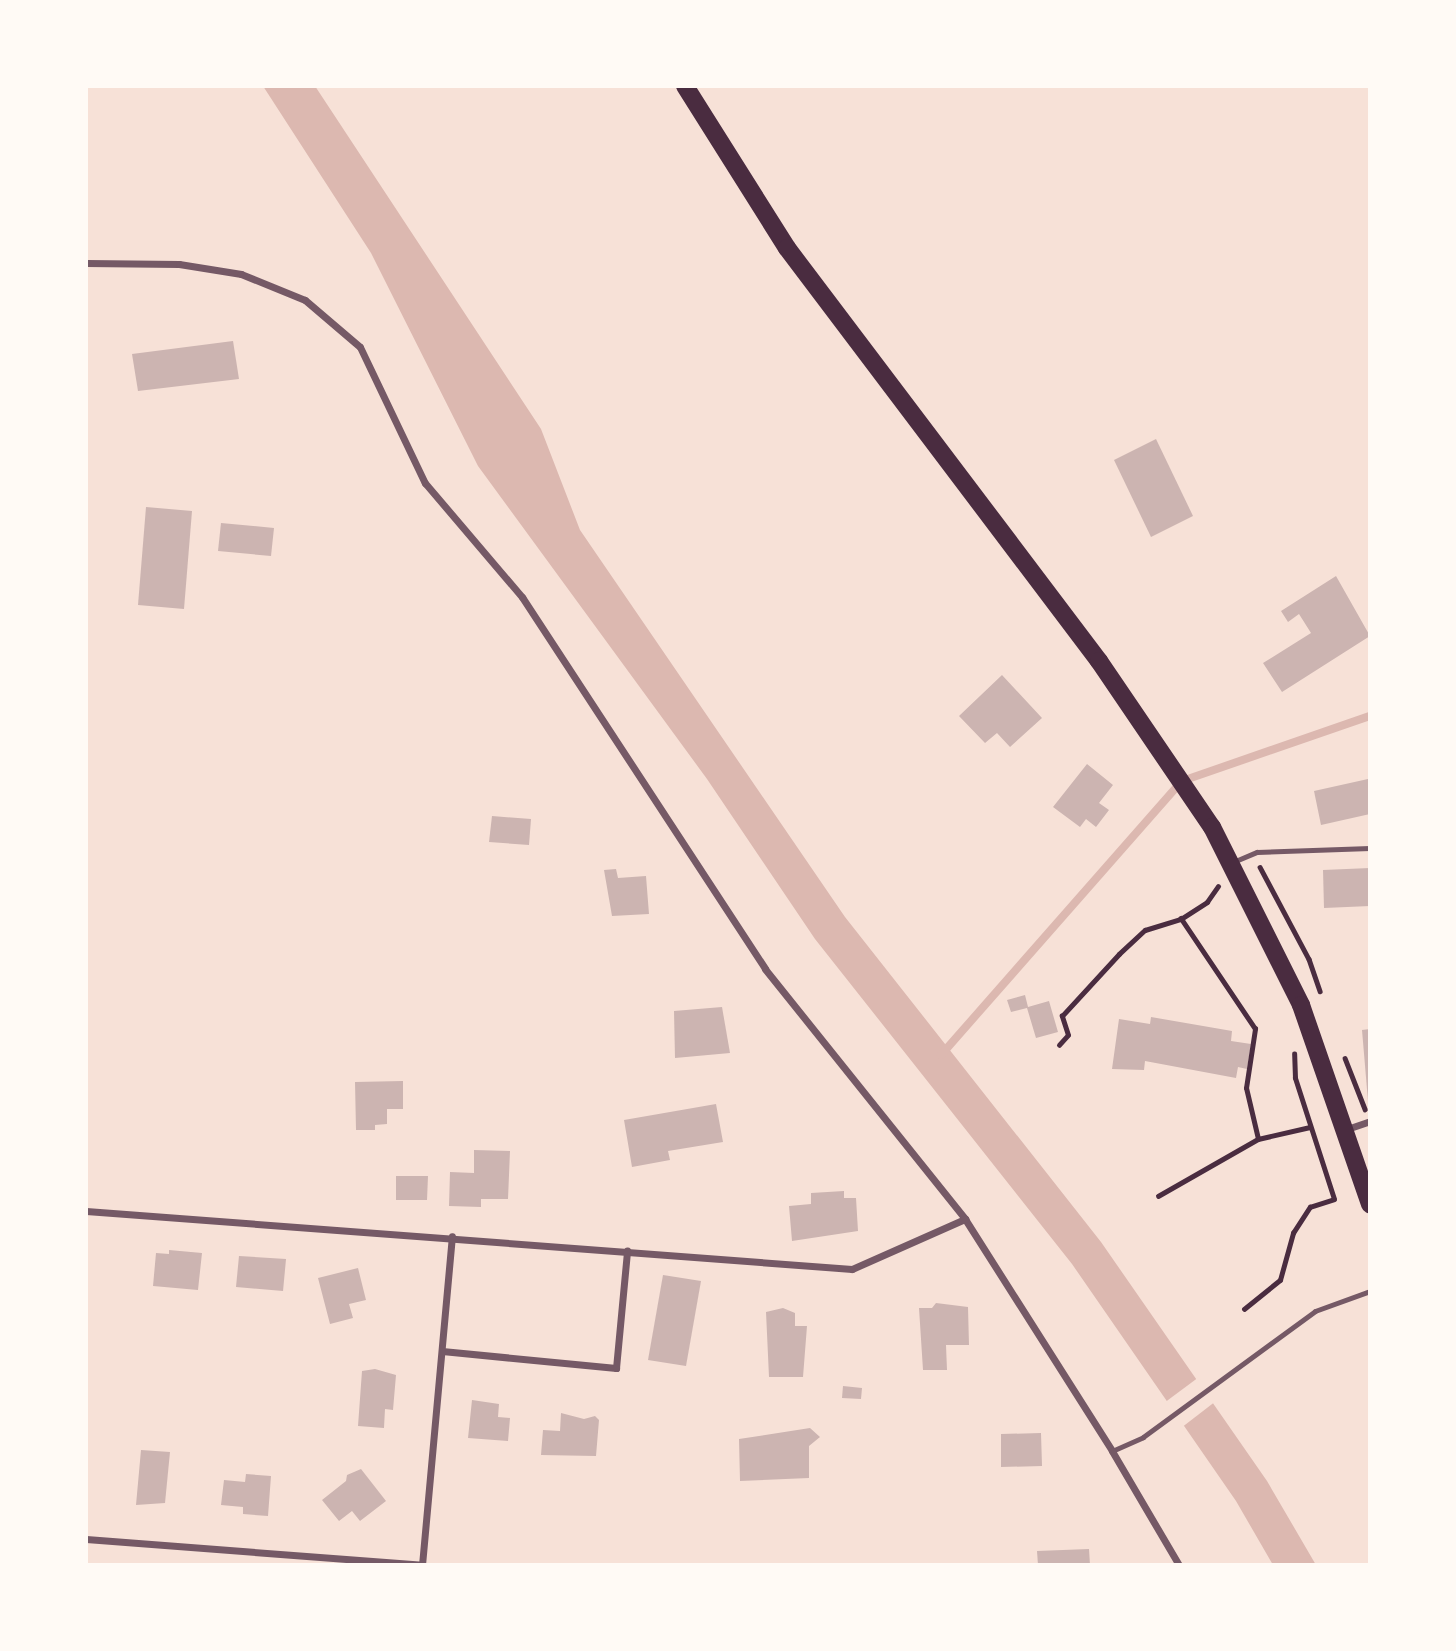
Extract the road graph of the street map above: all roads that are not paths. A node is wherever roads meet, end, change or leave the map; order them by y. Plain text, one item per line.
1 (684, 86) edge
2 (86, 263) edge
3 (1370, 848) edge
4 (1233, 862) junction
5 (1370, 1121) edge
6 (1347, 1129) junction
7 (1370, 1204) edge
8 (86, 1211) edge
9 (965, 1219) junction
10 (452, 1236) junction
11 (627, 1251) junction
12 (1370, 1291) edge
13 (442, 1351) junction
14 (1112, 1451) junction
15 (86, 1539) edge
16 (422, 1565) edge
17 (1179, 1565) edge

1 - 4 main road
2 - 9 street
3 - 4 lane
4 - 6 main road
5 - 6 street
6 - 7 main road
8 - 10 street
9 - 11 street
9 - 14 street
10 - 11 street
10 - 13 street
11 - 13 street
12 - 14 lane
13 - 16 street
14 - 17 street
15 - 16 street

